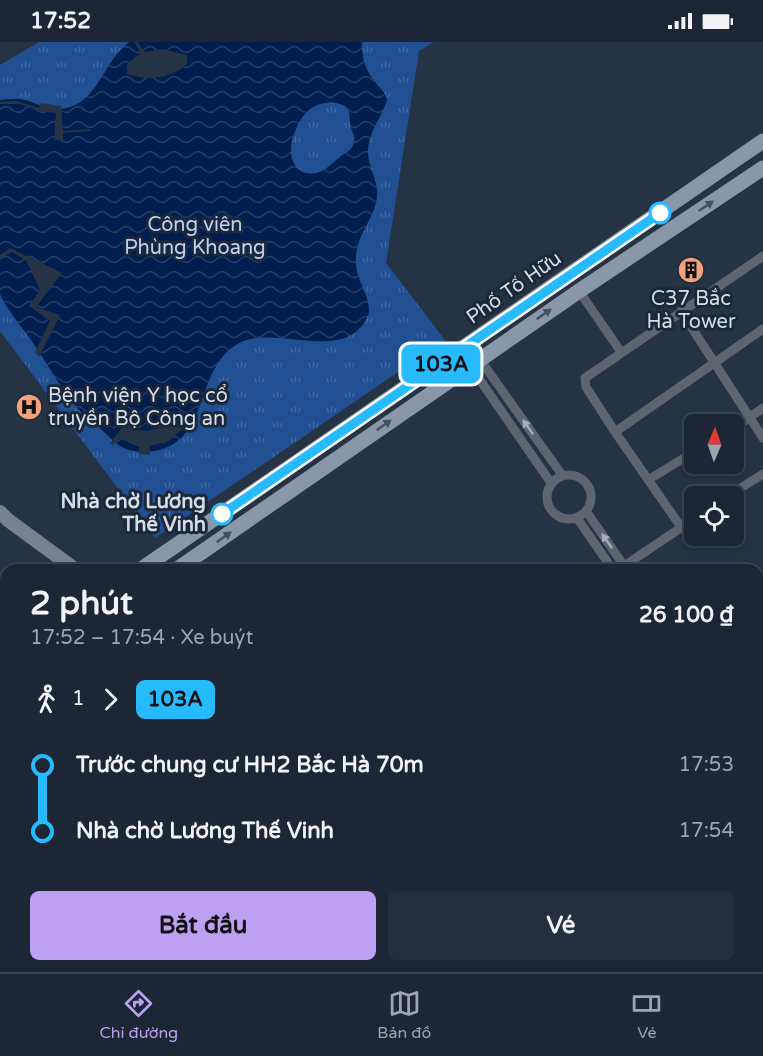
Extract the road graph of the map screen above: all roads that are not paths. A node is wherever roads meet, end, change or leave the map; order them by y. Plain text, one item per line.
1 (763, 141) edge
2 (763, 168) edge
3 (763, 256) edge
4 (579, 291) junction
5 (681, 311) junction
6 (763, 329) edge
7 (465, 347) junction
8 (621, 352) junction
9 (714, 361) junction
10 (475, 362) junction
11 (763, 408) edge
12 (749, 418) junction
13 (744, 421) edge
14 (615, 432) junction
15 (763, 438) edge
16 (684, 458) edge
17 (763, 474) edge
18 (562, 475) junction
19 (648, 480) junction
20 (551, 483) junction
21 (744, 486) edge
22 (586, 511) junction
23 (0, 512) edge
24 (577, 518) junction
25 (684, 525) edge
26 (681, 527) junction
27 (68, 564) edge
28 (149, 564) edge
29 (185, 564) edge
30 (609, 564) edge
31 (620, 564) edge
32 (630, 564) edge

1 - 7 main road, Phố Tố Hữu
4 -> 2 main road, Phố Tố Hữu
3 - 5 street
4 - 8 street
10 -> 4 main road, Phố Tố Hữu
5 - 8 street
5 - 9 street
6 - 9 street
7 - 10 street
7 - 28 main road, Phố Tố Hữu
8 - 14 street
9 - 12 street
9 - 14 street
18 -> 10 street
10 - 20 street
29 -> 10 main road, Phố Tố Hữu
11 - 12 street
12 - 13 street
12 - 15 street
14 - 19 street
16 - 19 street
17 - 21 street
18 - 20 street
18 - 22 street
19 - 26 street
20 - 24 street
22 - 24 street
31 -> 22 street
23 - 27 street
24 - 30 street
25 - 26 street
26 - 32 street

